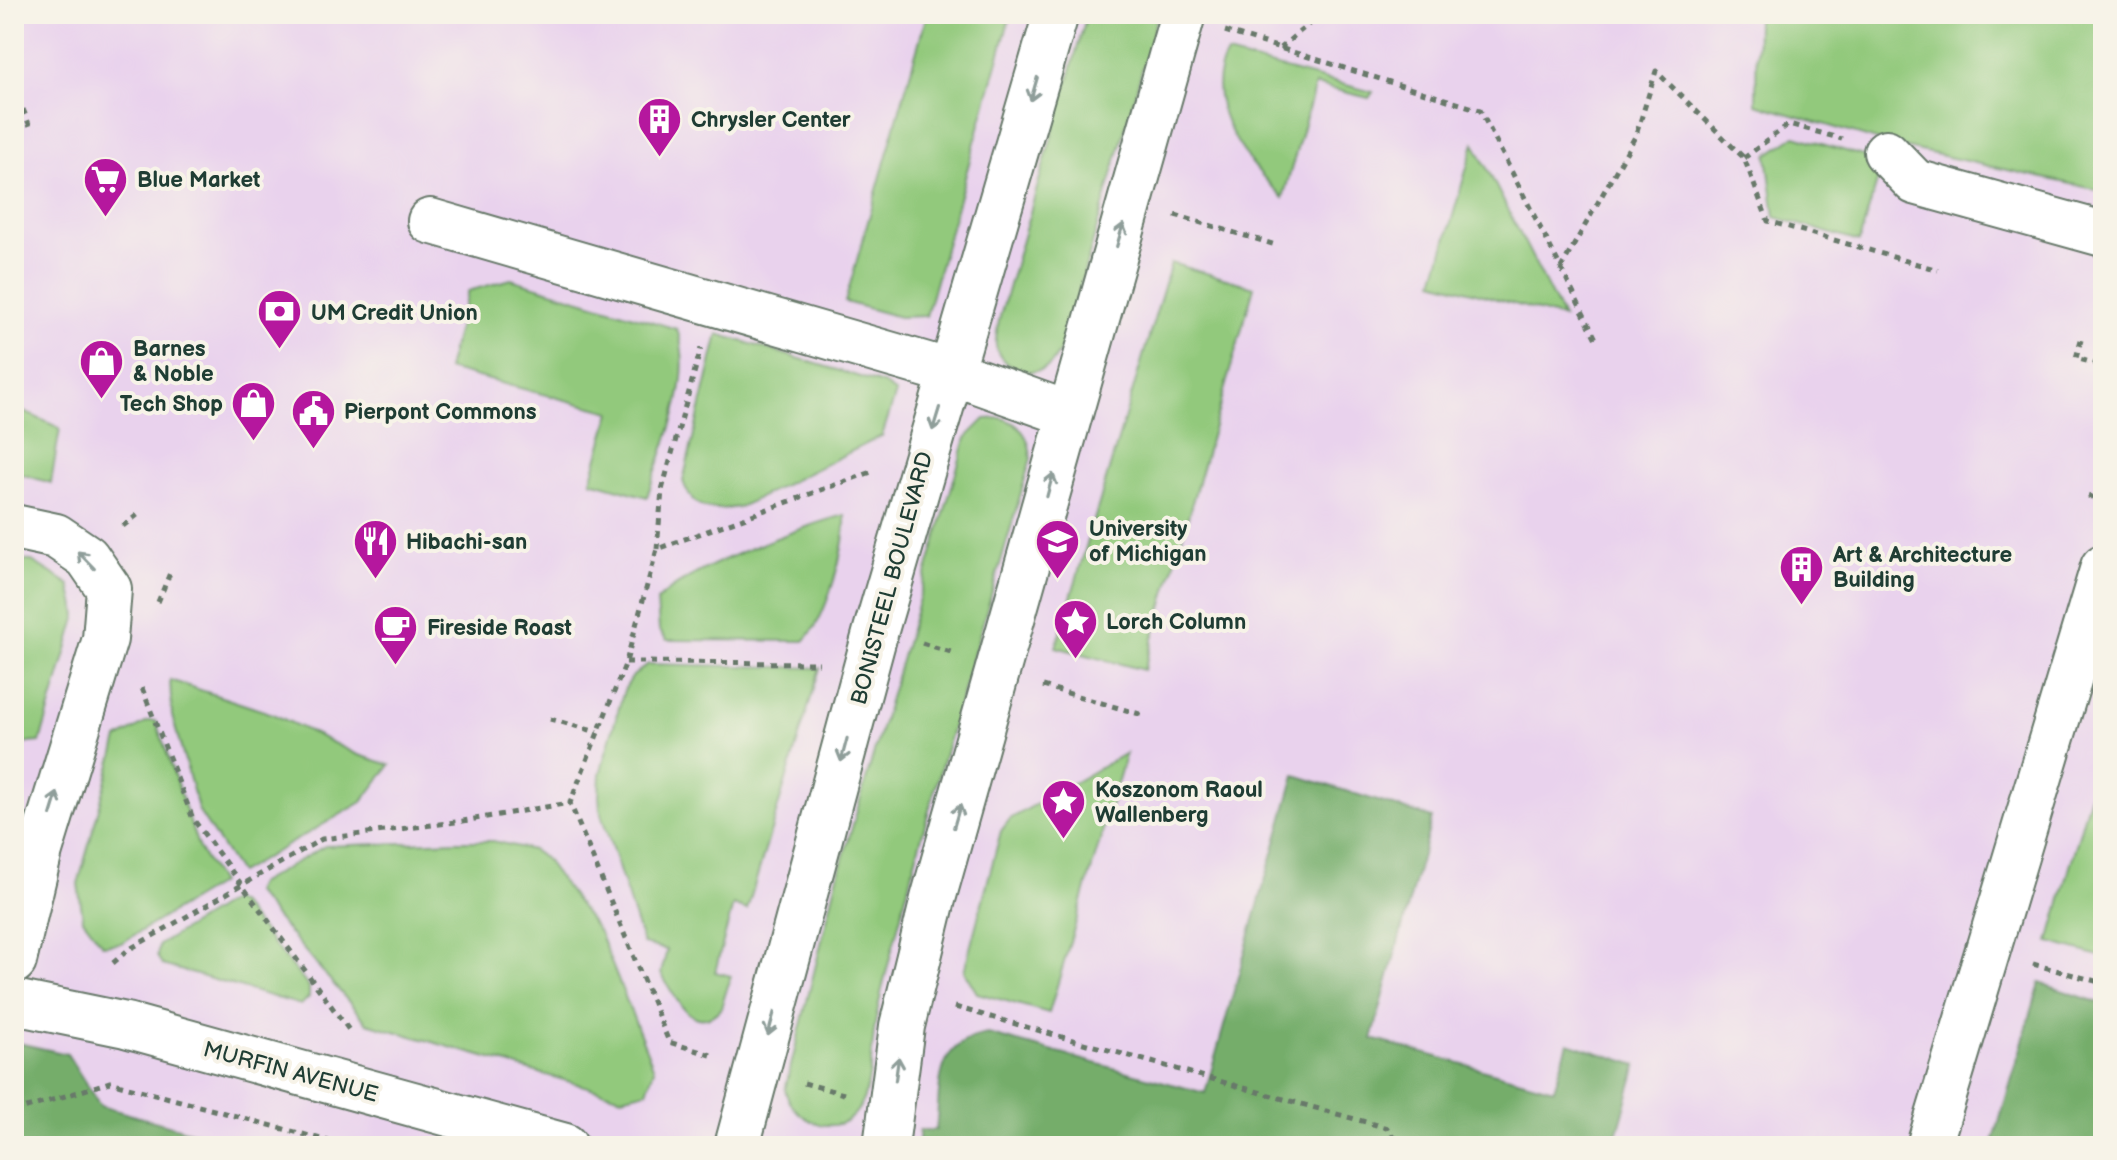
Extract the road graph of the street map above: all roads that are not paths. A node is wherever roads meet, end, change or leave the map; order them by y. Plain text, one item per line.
1 (1056, 14) edge
2 (1202, 22) edge
3 (1886, 152) road end
4 (430, 221) dead end
5 (2103, 234) edge
6 (951, 372) junction
7 (1069, 414) junction
8 (14, 527) edge
9 (2103, 567) edge
10 (27, 849) edge
11 (14, 961) edge
12 (14, 1002) edge
13 (565, 1146) edge
14 (737, 1146) edge
15 (886, 1146) edge
16 (1929, 1146) edge

1 -> 6 street, BONISTEEL BOULEVARD
7 -> 2 street
3 - 5 street
4 - 6 street
6 - 7 street
6 -> 14 street, BONISTEEL BOULEVARD
15 -> 7 street
10 -> 8 street
9 - 16 street
10 - 11 street
12 - 13 street, MURFIN AVENUE

